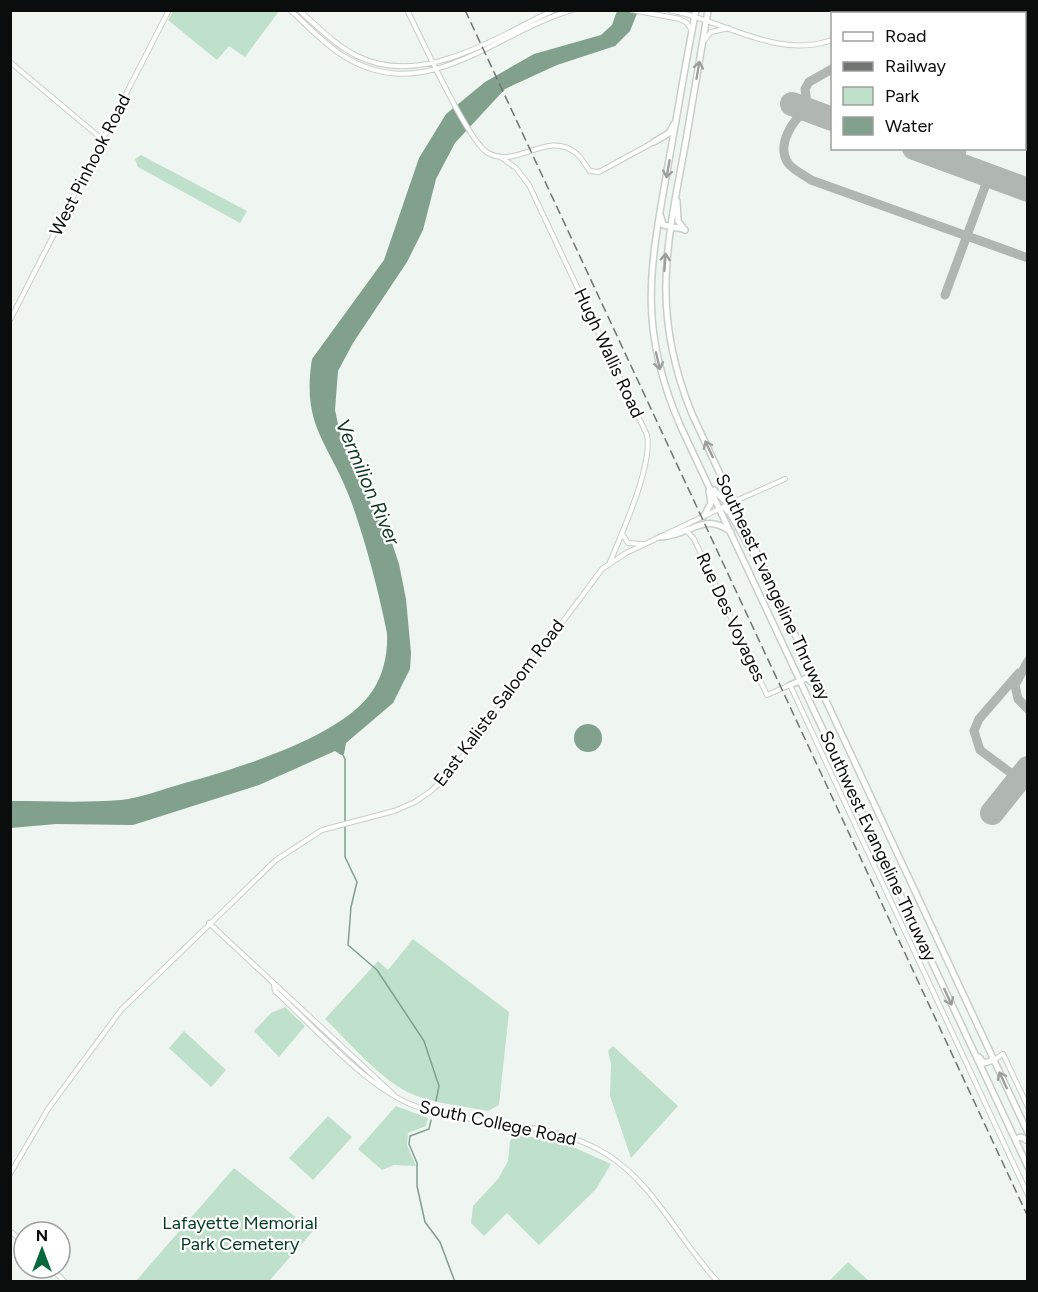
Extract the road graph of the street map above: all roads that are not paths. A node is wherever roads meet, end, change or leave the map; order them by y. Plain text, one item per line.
1 (169, 10) edge
2 (290, 10) edge
3 (299, 10) edge
4 (407, 10) edge
5 (554, 10) edge
6 (572, 10) edge
7 (632, 10) edge
8 (669, 10) edge
9 (708, 10) edge
10 (695, 13) edge
11 (541, 16) junction
12 (536, 19) junction
13 (706, 20) junction
14 (544, 22) junction
15 (538, 24) junction
16 (730, 28) junction
17 (692, 32) junction
18 (831, 40) edge
19 (702, 43) junction
20 (350, 52) junction
21 (347, 58) junction
22 (10, 62) edge
23 (435, 64) junction
24 (437, 69) junction
25 (677, 111) junction
26 (103, 140) junction
27 (654, 142) junction
28 (671, 151) junction
29 (519, 156) junction
30 (502, 158) junction
31 (517, 169) junction
32 (678, 184) junction
33 (661, 208) junction
34 (672, 213) junction
35 (670, 227) junction
36 (10, 320) edge
37 (700, 467) junction
38 (785, 479) dead end
39 (727, 506) junction
40 (704, 516) junction
41 (695, 528) junction
42 (623, 531) junction
43 (687, 531) junction
44 (733, 534) junction
45 (660, 537) junction
46 (694, 539) junction
47 (644, 544) junction
48 (609, 563) junction
49 (767, 576) junction
50 (800, 680) junction
51 (790, 686) junction
52 (821, 691) junction
53 (807, 694) junction
54 (209, 923) junction
55 (968, 1040) junction
56 (994, 1060) junction
57 (1028, 1107) edge
58 (1028, 1133) edge
59 (1014, 1139) junction
60 (1028, 1141) edge
61 (1028, 1167) edge
62 (10, 1174) edge
63 (1028, 1195) edge
64 (718, 1281) edge

1 - 26 main road, West Pinhook Road
2 - 21 main road
3 - 20 main road
4 - 23 main road, Hugh Wallis Road
5 - 11 main road
6 - 14 main road
7 - 17 main road
8 - 10 main road
9 - 13 highway, Southeast Evangeline Thruway
10 - 13 main road
10 - 17 highway
11 - 12 main road
11 - 14 main road
12 - 15 main road
12 - 23 main road
13 - 16 main road
13 - 19 highway, Southeast Evangeline Thruway
14 - 15 main road
15 - 24 main road
16 - 18 main road
16 - 19 main road
17 - 25 highway
32 -> 19 highway, Southeast Evangeline Thruway
20 - 21 main road
20 - 23 main road
21 - 24 main road
22 - 26 main road
23 - 24 main road, Hugh Wallis Road
24 - 30 main road, Hugh Wallis Road
25 - 27 highway
25 - 28 highway, Southwest Evangeline Thruway
26 - 36 main road, West Pinhook Road
27 - 28 highway
27 - 29 main road
28 -> 33 highway, Southwest Evangeline Thruway
29 - 30 main road
29 - 31 main road
30 - 31 main road, Hugh Wallis Road
31 - 42 main road, Hugh Wallis Road
32 - 34 highway, Southeast Evangeline Thruway
32 - 35 highway
33 - 34 highway
33 - 35 highway
33 -> 37 highway, Southwest Evangeline Thruway
34 - 35 highway, Southeast Evangeline Thruway
39 -> 35 highway, Southeast Evangeline Thruway
37 - 39 highway, Southwest Evangeline Thruway
37 - 40 highway
38 - 39 main road, East Kaliste Saloom Road
39 - 40 main road, East Kaliste Saloom Road
39 - 44 highway, Southwest Evangeline Thruway
39 - 49 highway, Southeast Evangeline Thruway
39 - 49 highway
40 - 45 main road, East Kaliste Saloom Road
41 - 43 highway
41 - 44 highway
41 - 46 main road
42 - 47 main road
42 - 48 main road, Hugh Wallis Road
43 - 45 highway
43 - 46 main road
44 - 50 highway, Southwest Evangeline Thruway
45 - 47 main road, East Kaliste Saloom Road
46 - 51 main road, Rue Des Voyages
47 - 48 main road, East Kaliste Saloom Road
48 - 54 main road, East Kaliste Saloom Road
49 - 52 highway, Southeast Evangeline Thruway
50 - 51 highway
50 - 52 highway
50 - 53 highway, Southwest Evangeline Thruway
51 - 53 highway
51 - 63 main road
52 - 56 highway, Southeast Evangeline Thruway
53 -> 55 highway, Southwest Evangeline Thruway
54 - 62 main road, East Kaliste Saloom Road
54 - 64 main road, South College Road
55 - 56 highway
55 - 59 highway, Southwest Evangeline Thruway
56 - 57 main road
58 -> 56 highway, Southeast Evangeline Thruway
59 - 60 highway
59 - 61 highway, Southwest Evangeline Thruway

